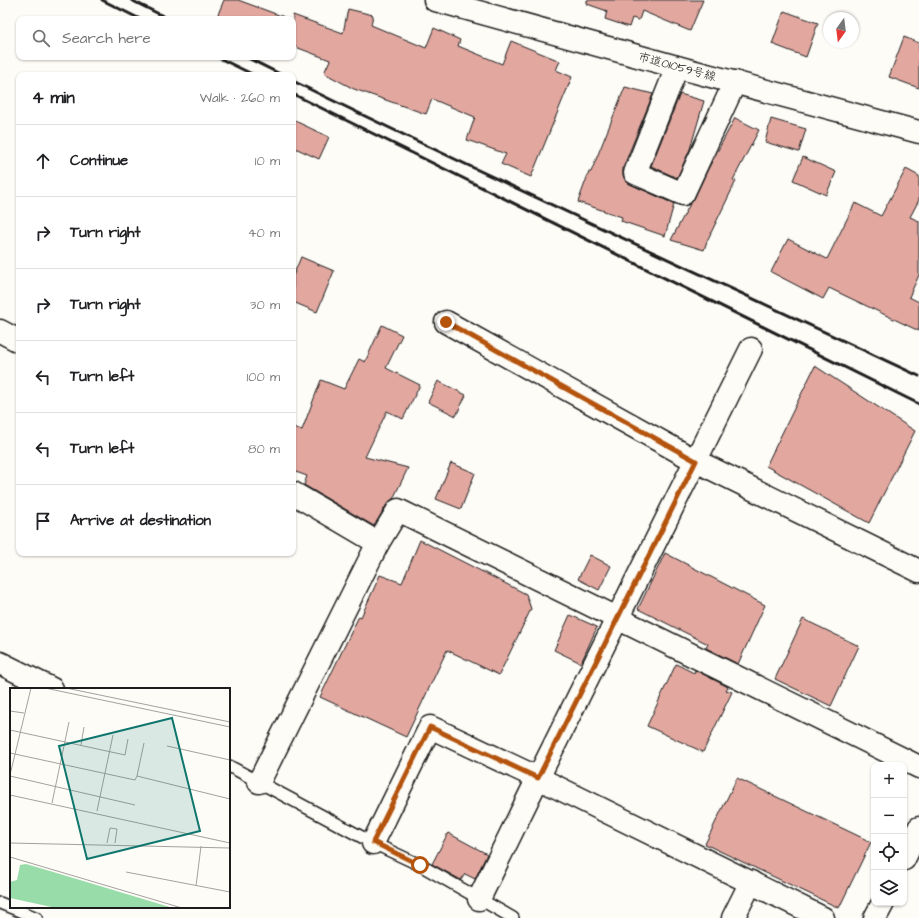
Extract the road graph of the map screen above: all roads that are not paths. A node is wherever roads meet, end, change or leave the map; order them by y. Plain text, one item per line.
1 (435, 0) edge
2 (677, 67) junction
3 (736, 82) junction
4 (919, 132) edge
5 (446, 322) dead end
6 (0, 331) edge
7 (16, 339) edge
8 (751, 349) dead end
9 (696, 461) junction
10 (296, 495) edge
11 (378, 543) junction
12 (919, 571) edge
13 (617, 618) junction
14 (0, 663) edge
15 (50, 688) edge
16 (230, 767) edge
17 (919, 767) edge
18 (538, 778) junction
19 (259, 782) junction
20 (919, 828) edge
21 (373, 842) junction
22 (907, 853) edge
23 (750, 882) junction
24 (479, 899) junction
25 (0, 903) edge
26 (881, 906) edge
27 (10, 907) edge
28 (12, 908) edge
29 (37, 918) edge
30 (513, 918) edge
31 (734, 918) edge
32 (823, 918) edge
33 (875, 918) edge

1 - 2 street, 市道01059号線
2 - 3 street, 市道01059号線
2 - 3 street
3 - 4 street, 市道01059号線
5 - 9 street
6 - 7 street
8 - 9 street
9 - 12 street
9 - 13 street
10 - 11 street
11 - 13 street
11 - 19 street
13 - 17 street
13 - 18 street
14 - 15 street
16 - 19 lane
18 - 21 street
18 - 23 street
18 - 24 street
19 - 21 lane
20 - 22 street
21 - 24 lane
23 - 31 street
23 - 32 street
24 - 30 lane
25 - 27 lane
26 - 33 street
28 - 29 lane

